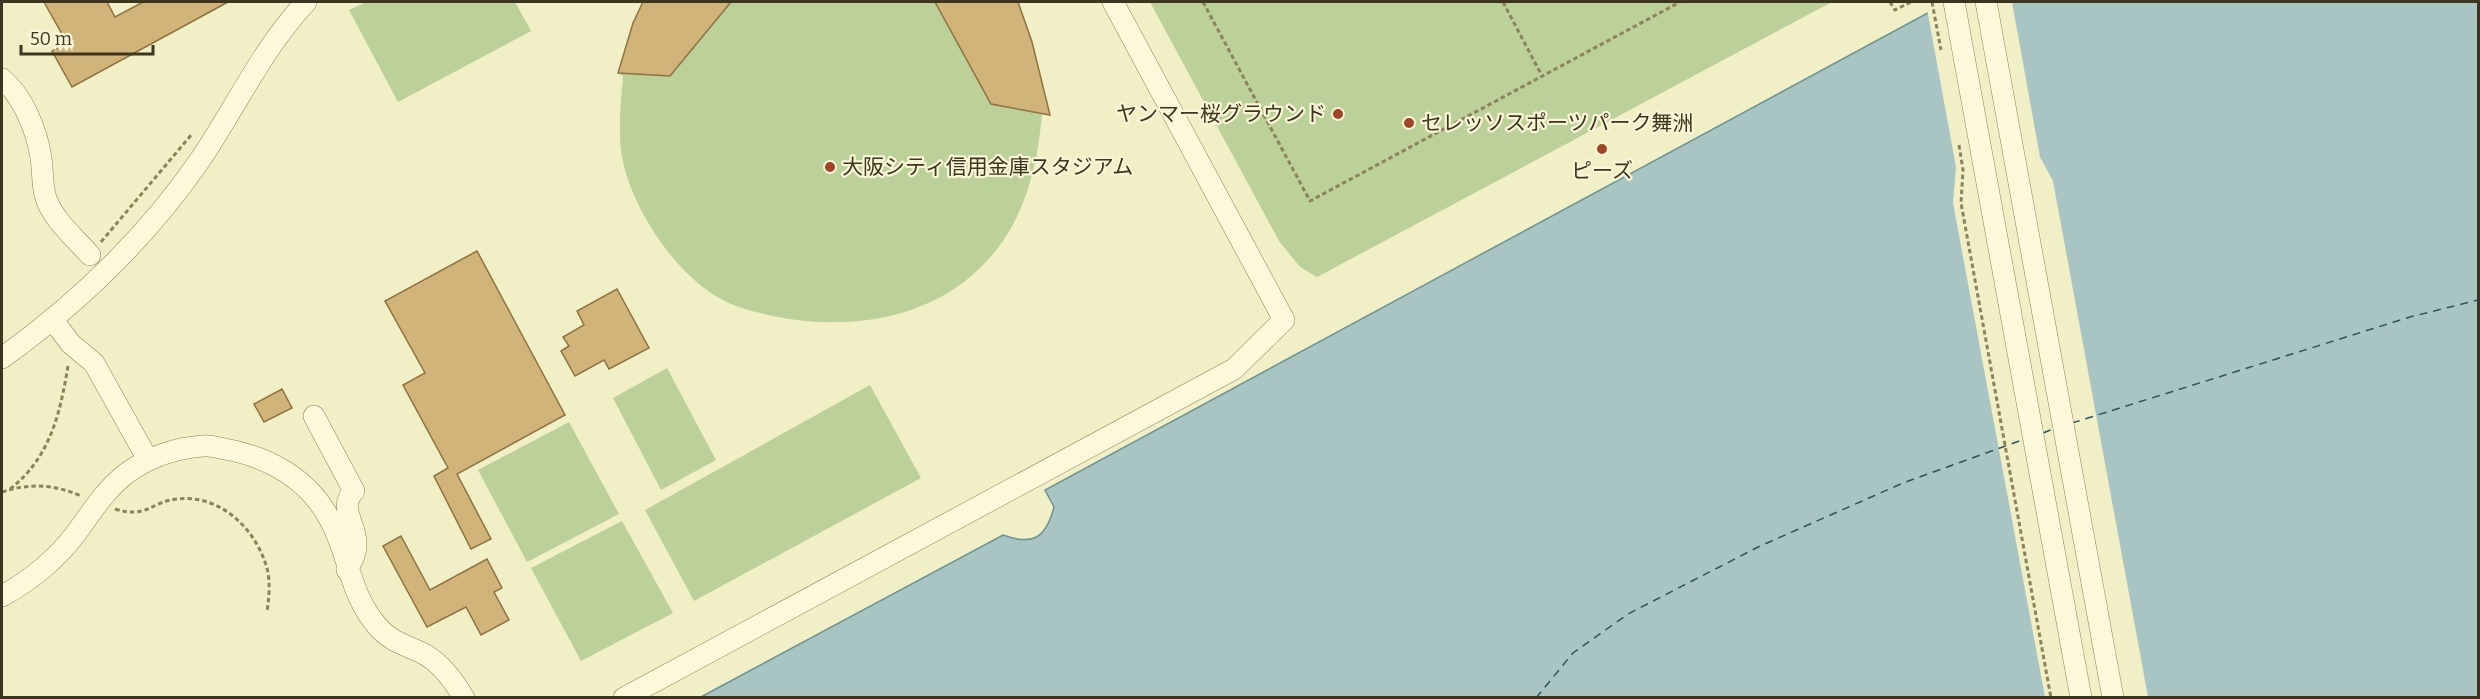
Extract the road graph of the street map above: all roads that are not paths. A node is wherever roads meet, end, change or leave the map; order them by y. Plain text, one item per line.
1 (306, 2) edge
2 (1113, 2) edge
3 (1954, 2) edge
4 (1986, 2) edge
5 (2, 79) edge
6 (92, 253) road end
7 (52, 319) junction
8 (2, 358) edge
9 (314, 416) dead end
10 (148, 460) junction
11 (347, 570) junction
12 (2, 596) edge
13 (464, 698) edge
14 (624, 698) edge
15 (2081, 698) edge
16 (2113, 698) edge

1 - 7 street
2 - 14 street
3 - 15 street
4 - 16 street
5 - 6 street
7 - 8 street
7 - 10 street
9 - 11 street
10 - 11 street
10 - 12 street
11 - 13 street

